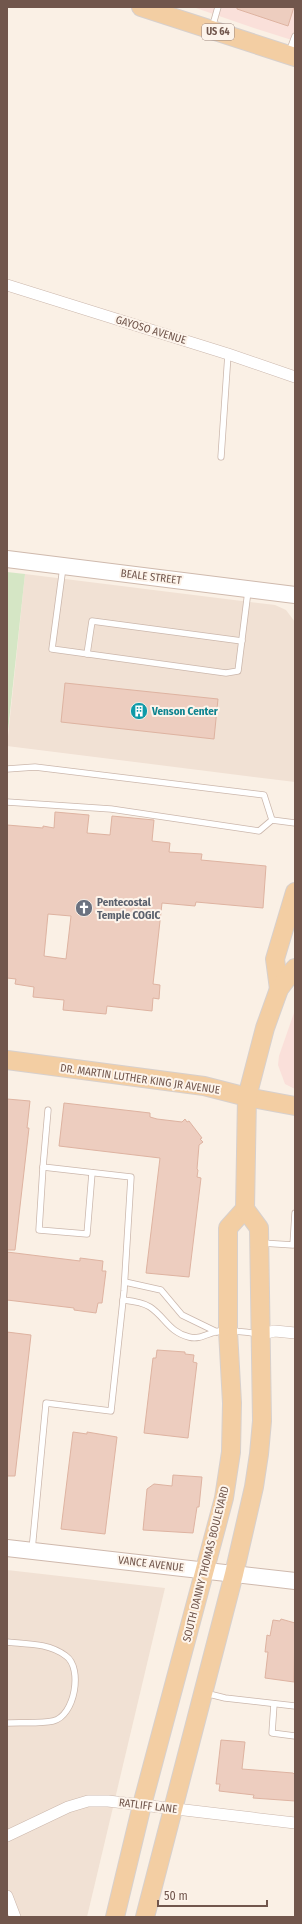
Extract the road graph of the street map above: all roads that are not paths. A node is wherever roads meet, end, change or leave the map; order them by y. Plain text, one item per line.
1 (141, 7) edge
2 (218, 7) edge
3 (211, 30) junction
4 (295, 36) edge
5 (292, 56) edge
6 (7, 284) edge
7 (228, 354) junction
8 (295, 377) edge
9 (221, 457) dead end
10 (7, 559) edge
11 (63, 566) junction
12 (248, 589) junction
13 (295, 595) edge
14 (242, 641) junction
15 (87, 654) junction
16 (7, 769) edge
17 (7, 802) edge
18 (272, 820) junction
19 (295, 823) edge
20 (295, 892) edge
21 (295, 968) edge
22 (279, 989) junction
23 (7, 1060) edge
24 (247, 1097) junction
25 (295, 1106) edge
26 (48, 1110) dead end
27 (43, 1167) junction
28 (92, 1172) junction
29 (245, 1209) junction
30 (295, 1213) edge
31 (259, 1243) junction
32 (125, 1282) junction
33 (123, 1300) junction
34 (222, 1331) junction
35 (295, 1333) edge
36 (261, 1334) junction
37 (7, 1548) edge
38 (32, 1550) junction
39 (206, 1571) junction
40 (234, 1574) junction
41 (295, 1581) edge
42 (7, 1642) edge
43 (203, 1692) junction
44 (274, 1704) junction
45 (295, 1706) edge
46 (7, 1722) edge
47 (295, 1736) edge
48 (142, 1805) junction
49 (173, 1809) junction
50 (295, 1824) edge
51 (7, 1836) edge
52 (7, 1896) edge
53 (15, 1917) edge
54 (116, 1917) edge
55 (145, 1917) edge

1 - 3 main road, US 64
2 - 3 lane
3 - 5 main road, US 64
4 - 5 lane
6 - 7 street, GAYOSO AVENUE
7 - 8 street, GAYOSO AVENUE
7 - 9 lane
10 - 11 street, BEALE STREET
11 - 12 street, BEALE STREET
11 - 15 lane
12 - 13 street, BEALE STREET
12 - 14 lane
14 - 15 lane
14 - 15 lane
16 - 18 lane
17 - 18 lane
18 - 19 lane
20 - 22 main road
21 - 22 main road
22 - 24 main road
23 - 24 main road, DR. MARTIN LUTHER KING JR AVENUE
24 - 25 main road, DR. MARTIN LUTHER KING JR AVENUE
24 - 29 main road
26 - 27 lane
27 - 28 lane
27 - 28 lane
28 - 32 lane
29 - 31 main road
29 - 34 main road, SOUTH DANNY THOMAS BOULEVARD
30 - 31 lane
31 - 36 main road
32 - 33 lane
32 - 34 lane
33 - 34 lane
33 - 38 lane
34 - 36 lane
34 - 39 main road, SOUTH DANNY THOMAS BOULEVARD
35 - 36 street
36 - 40 main road
37 - 38 street, VANCE AVENUE
38 - 39 street, VANCE AVENUE
39 - 40 street, VANCE AVENUE
39 - 48 main road, SOUTH DANNY THOMAS BOULEVARD
40 - 41 street, VANCE AVENUE
40 - 43 main road
42 - 46 lane
43 - 44 lane
43 - 49 main road
44 - 45 lane
44 - 47 lane
48 - 49 street, RATLIFF LANE
48 - 51 street, RATLIFF LANE
48 - 54 main road, SOUTH DANNY THOMAS BOULEVARD
49 - 50 street, RATLIFF LANE
49 - 55 main road
52 - 53 street

